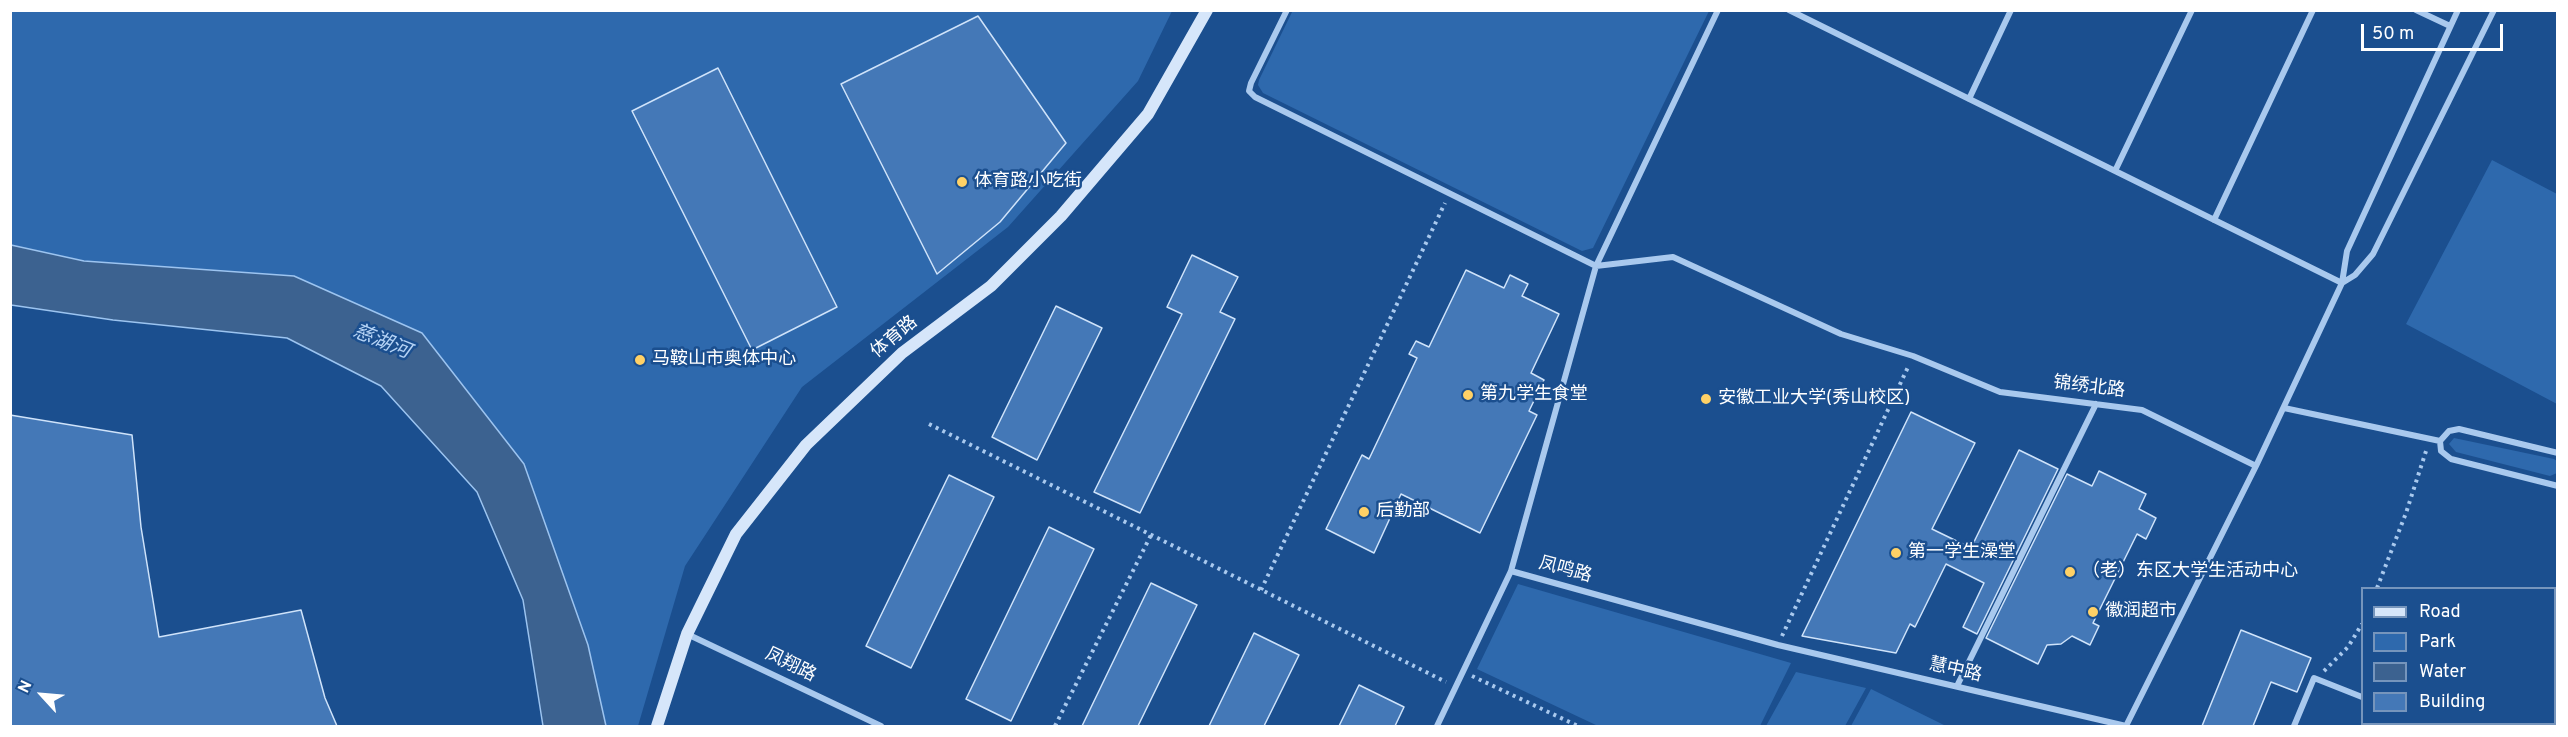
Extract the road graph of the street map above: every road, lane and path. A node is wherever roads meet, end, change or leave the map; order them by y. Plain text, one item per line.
1 (1207, 10) edge
2 (1287, 10) edge
3 (1718, 10) edge
4 (1789, 10) edge
5 (2011, 10) edge
6 (2192, 10) edge
7 (2313, 10) edge
8 (2416, 10) edge
9 (2458, 10) edge
10 (2494, 10) edge
11 (2450, 26) junction
12 (1969, 99) junction
13 (2115, 171) junction
14 (1449, 194) junction
15 (2214, 220) junction
16 (1596, 266) junction
17 (2343, 283) junction
18 (1913, 356) junction
19 (2096, 404) junction
20 (2284, 408) junction
21 (929, 424) dead end
22 (2429, 439) junction
23 (2440, 441) junction
24 (2558, 453) edge
25 (2256, 466) junction
26 (2558, 486) edge
27 (1151, 535) junction
28 (1511, 571) junction
29 (2377, 587) edge
30 (1261, 590) junction
31 (2361, 626) edge
32 (687, 633) junction
33 (1778, 645) junction
34 (1463, 671) junction
35 (2314, 678) junction
36 (1456, 687) junction
37 (1957, 687) junction
38 (2361, 697) edge
39 (657, 726) edge
40 (881, 726) edge
41 (1055, 726) edge
42 (1437, 726) edge
43 (1578, 726) edge
44 (2126, 726) edge
45 (2294, 726) edge

1 - 32 street, 体育路
2 - 14 street
3 - 16 street
4 - 12 street
5 - 12 street
6 - 13 street
7 - 15 street
8 - 11 street
9 - 11 street
10 - 17 street
11 - 17 street
12 - 13 street
13 - 15 street
14 - 16 street
14 - 30 path
15 - 17 street
16 - 18 street, 锦绣北路
16 - 28 street
17 - 20 street, 慧中路
18 - 19 street, 锦绣北路
18 - 33 path
19 - 25 street, 锦绣北路
19 - 37 street
20 - 22 street
20 - 25 street, 慧中路
21 - 27 path
22 - 23 street
22 - 29 path
23 - 24 street
23 - 26 street
25 - 44 street, 慧中路
27 - 30 path
27 - 41 path
28 - 33 street, 凤鸣路
28 - 34 street, 凤鸣路
30 - 36 path
31 - 35 path
32 - 39 street, 体育路
32 - 40 street, 凤翔路
33 - 37 street, 慧中路
34 - 36 street, 凤鸣路
34 - 43 path
35 - 38 street
35 - 45 street
36 - 42 street, 凤鸣路
37 - 44 street, 慧中路

